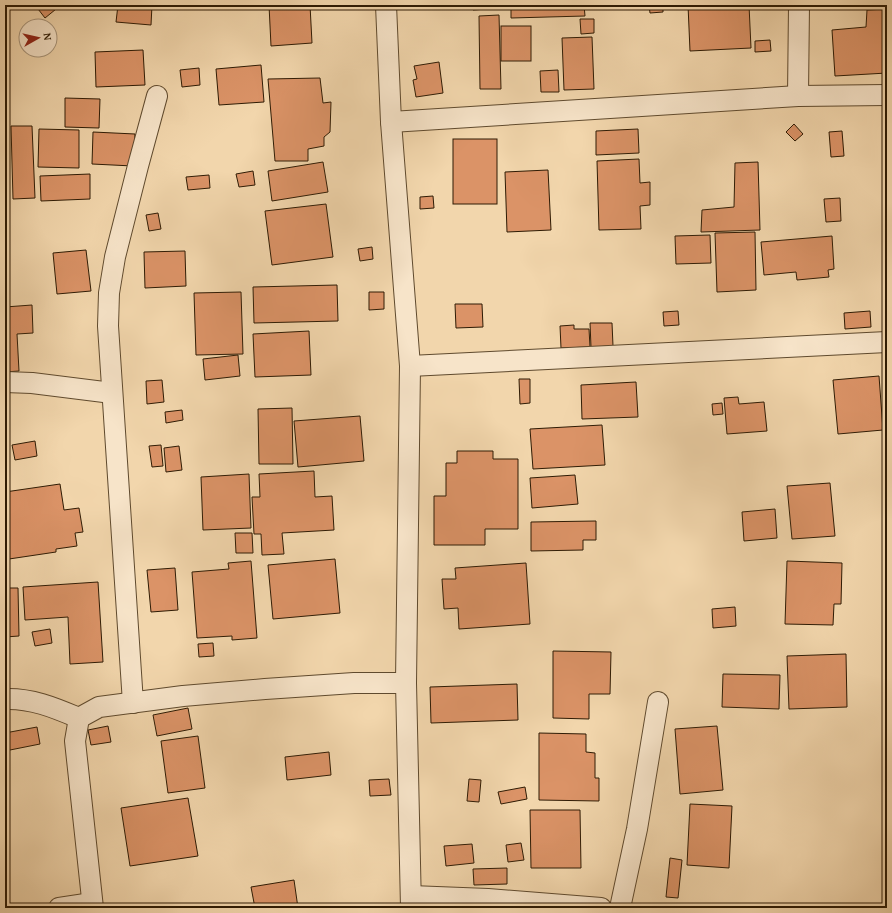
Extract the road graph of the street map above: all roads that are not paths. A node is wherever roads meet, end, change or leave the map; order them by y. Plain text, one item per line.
1 (386, 5) edge
2 (799, 5) edge
3 (887, 95) edge
4 (158, 96) dead end
5 (798, 96) junction
6 (391, 122) junction
7 (887, 342) edge
8 (410, 366) junction
9 (5, 382) edge
10 (112, 393) junction
11 (406, 683) junction
12 (5, 699) edge
13 (658, 702) dead end
14 (133, 703) junction
15 (79, 718) junction
16 (411, 902) edge
17 (92, 905) edge
18 (59, 908) edge
19 (601, 908) edge
20 (620, 908) edge

1 - 6 street
2 - 5 street
3 - 5 street
4 - 10 street
5 - 6 street
6 - 8 street
7 - 8 street
8 - 11 street
9 - 10 street
10 - 14 street
11 - 14 street
11 - 16 street
12 - 15 street
13 - 20 street
14 - 15 street
15 - 17 street
16 - 19 street
17 - 18 street

